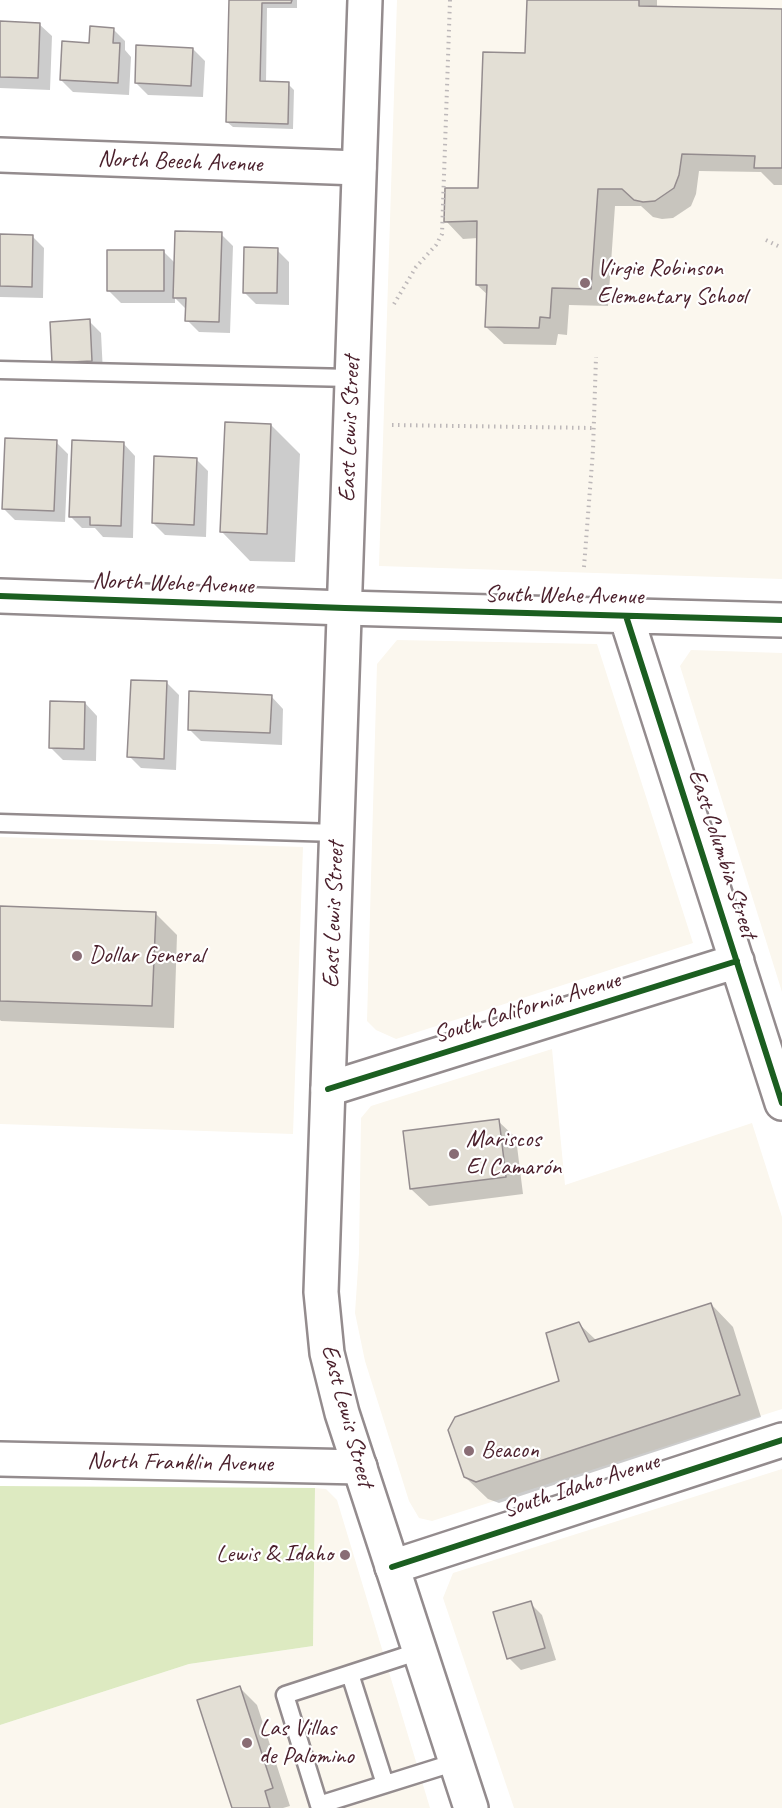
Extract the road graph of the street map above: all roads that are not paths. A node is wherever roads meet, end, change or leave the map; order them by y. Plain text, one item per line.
1 (365, 0) edge
2 (0, 155) edge
3 (359, 168) junction
4 (0, 370) edge
5 (351, 378) junction
6 (0, 596) edge
7 (345, 609) junction
8 (626, 616) junction
9 (782, 620) edge
10 (0, 823) edge
11 (337, 833) junction
12 (737, 961) junction
13 (328, 1089) junction
14 (782, 1102) edge
15 (782, 1440) edge
16 (0, 1459) edge
17 (360, 1467) junction
18 (392, 1567) junction
19 (420, 1651) junction
20 (350, 1674) junction
21 (456, 1762) junction
22 (385, 1784) junction
23 (471, 1808) edge

1 - 3 street, East Lewis Street
2 - 3 street, North Beech Avenue
3 - 5 street, East Lewis Street
4 - 5 lane
5 - 7 street, East Lewis Street
6 - 7 street, North Wehe Avenue
7 - 8 street, South Wehe Avenue
7 - 11 street, East Lewis Street
8 - 9 street, South Wehe Avenue
8 - 12 street, East Columbia Street
10 - 11 lane
11 - 13 street, East Lewis Street
12 - 13 street, South California Avenue
12 - 14 street, East Columbia Street
13 - 17 street, East Lewis Street
15 - 18 street, South Idaho Avenue
16 - 17 street, North Franklin Avenue
17 - 18 street, East Lewis Street
18 - 19 street, East Lewis Street
19 - 20 lane
19 - 21 street, East Lewis Street
20 - 22 lane
20 - 22 lane
21 - 22 lane
21 - 23 street, East Lewis Street

